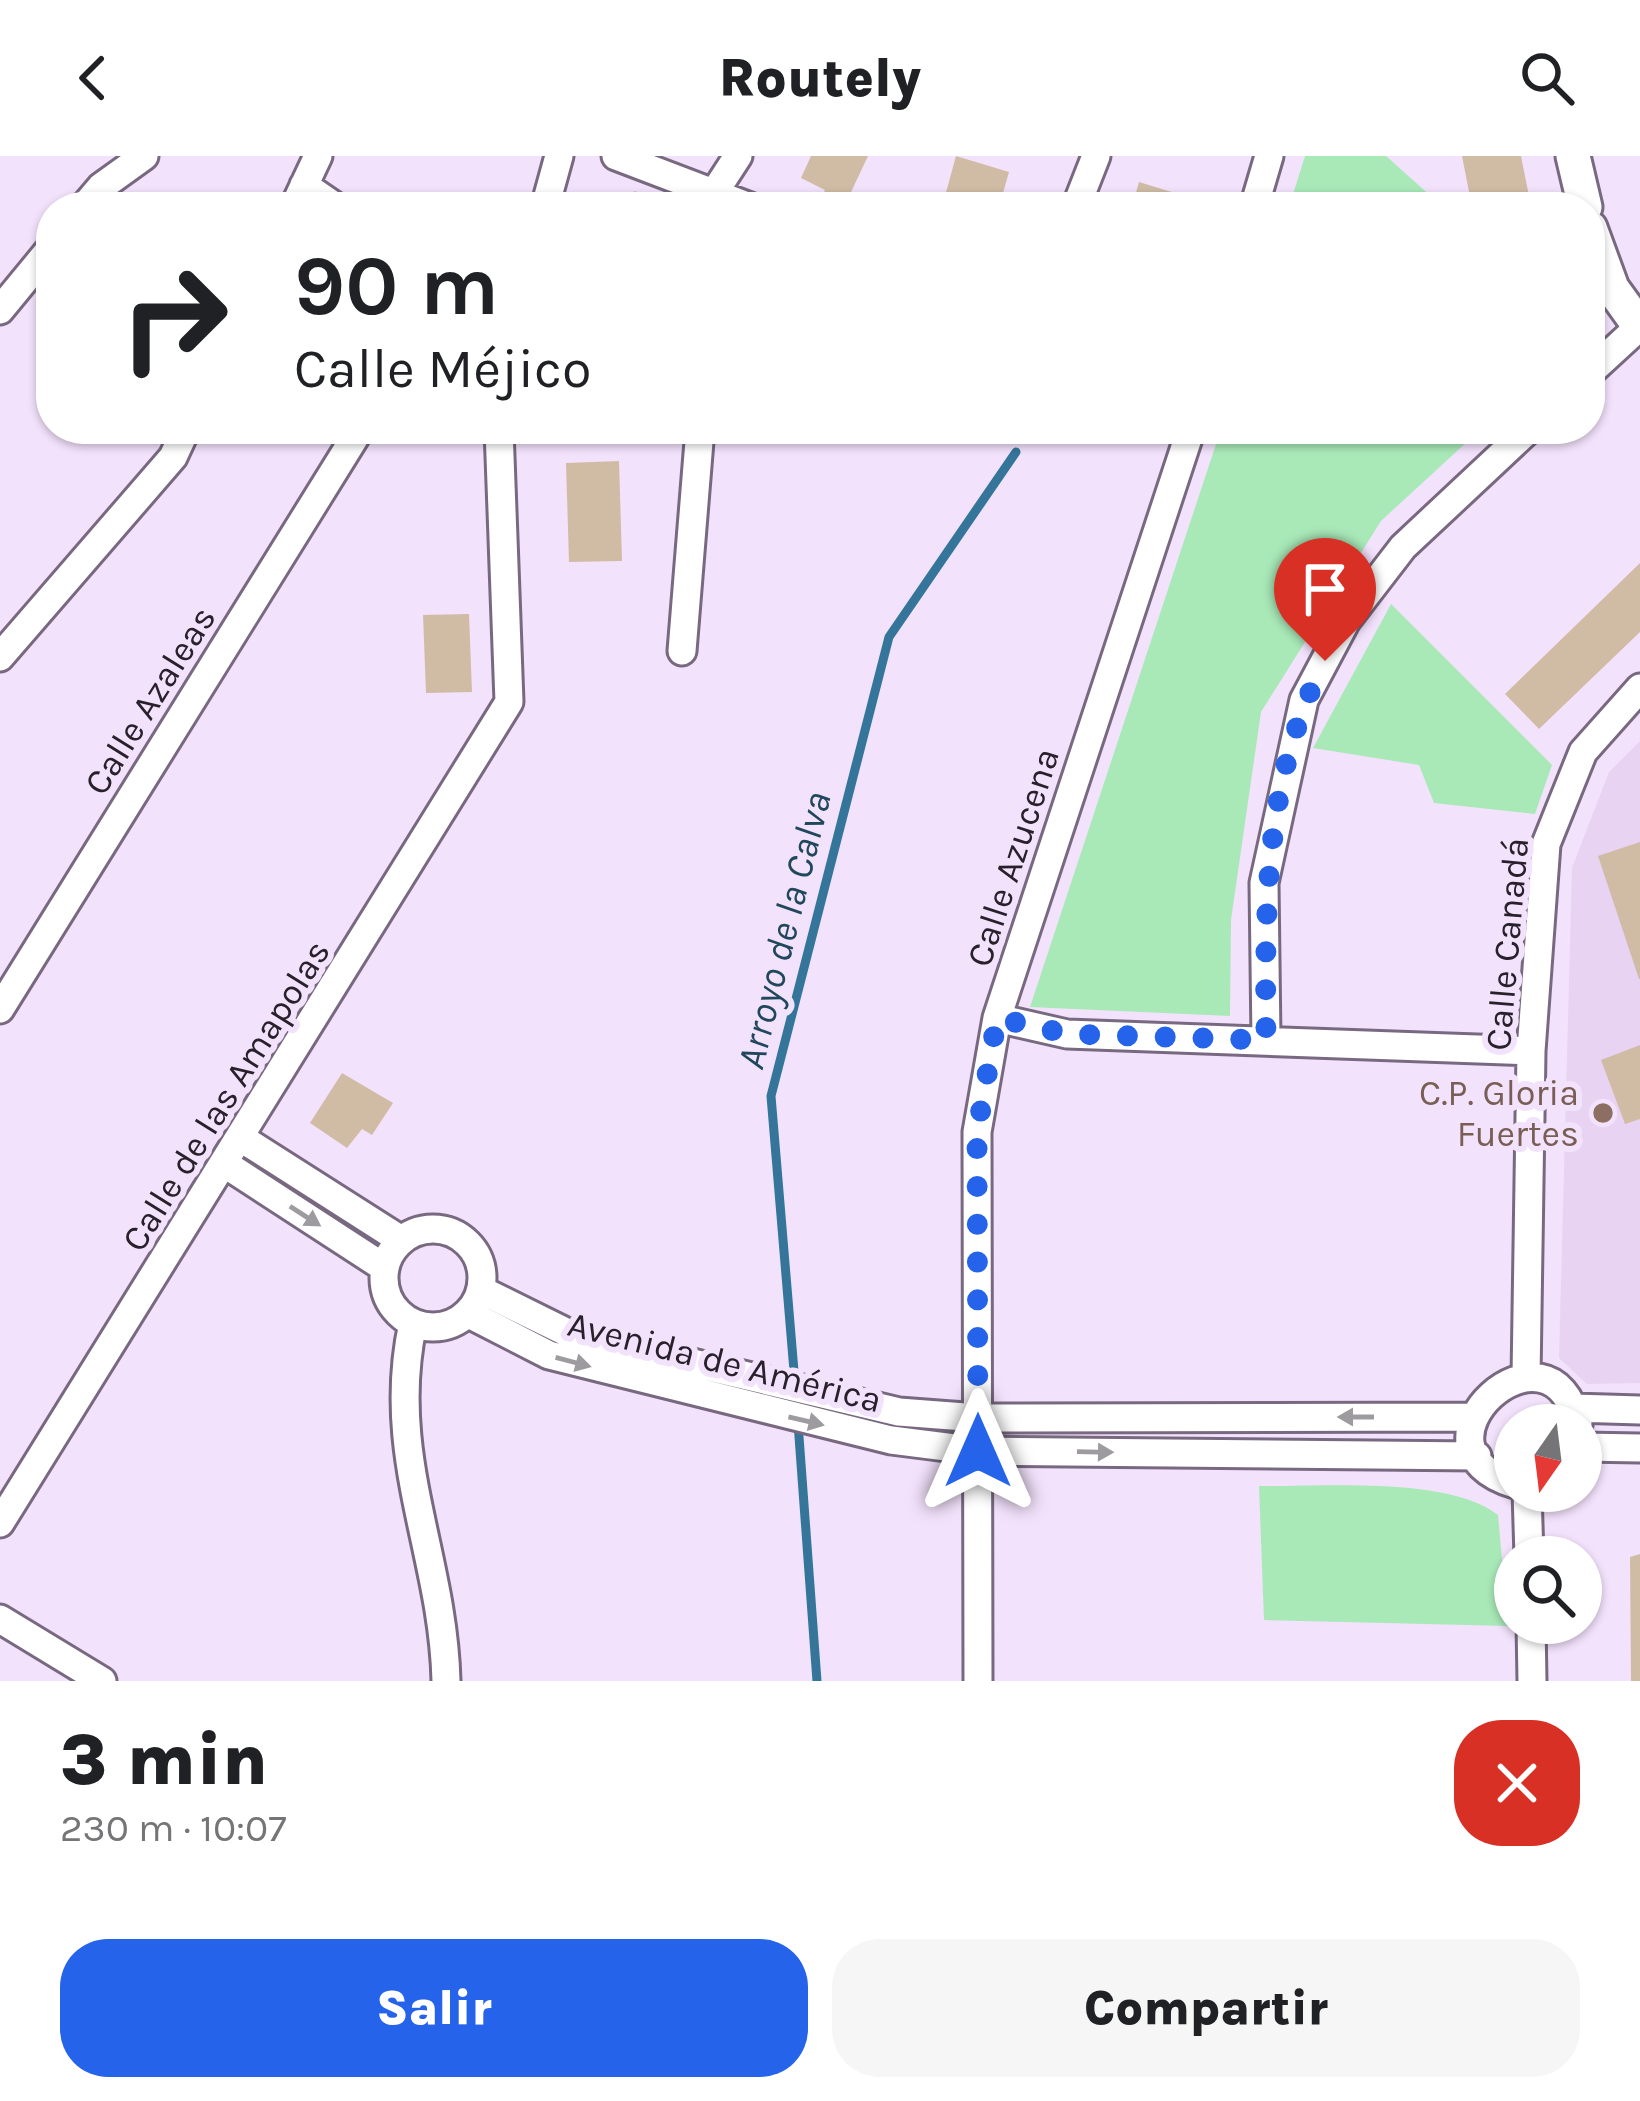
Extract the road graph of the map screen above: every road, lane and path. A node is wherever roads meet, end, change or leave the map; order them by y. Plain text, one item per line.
1 (144, 156) edge
2 (318, 156) edge
3 (559, 156) edge
4 (616, 156) edge
5 (738, 156) edge
6 (1096, 156) edge
7 (1269, 156) edge
8 (1573, 156) edge
9 (96, 192) edge
10 (301, 192) edge
11 (548, 192) edge
12 (711, 192) edge
13 (715, 192) edge
14 (1082, 192) edge
15 (1258, 192) edge
16 (1581, 192) edge
17 (36, 266) edge
18 (1605, 269) edge
19 (0, 310) edge
20 (1640, 327) edge
21 (1605, 359) edge
22 (179, 444) edge
23 (351, 444) edge
24 (500, 444) edge
25 (699, 444) edge
26 (1186, 444) edge
27 (1513, 444) edge
28 (682, 651) dead end
29 (0, 656) edge
30 (1640, 688) edge
31 (0, 1009) edge
32 (997, 1018) junction
33 (1266, 1040) junction
34 (1531, 1051) junction
35 (242, 1138) junction
36 (225, 1164) junction
37 (401, 1240) junction
38 (385, 1268) junction
39 (474, 1301) junction
40 (413, 1323) junction
41 (1526, 1378) junction
42 (1566, 1404) edge
43 (1640, 1410) edge
44 (1602, 1414) edge
45 (1473, 1417) junction
46 (978, 1418) junction
47 (1602, 1448) edge
48 (1640, 1448) edge
49 (978, 1451) junction
50 (1477, 1456) junction
51 (1494, 1474) edge
52 (0, 1523) edge
53 (0, 1619) edge
54 (1531, 1644) edge
55 (102, 1681) edge
56 (446, 1681) edge
57 (979, 1681) edge
58 (1532, 1681) edge

1 - 9 street
2 - 10 street
3 - 11 street
4 - 12 street
5 - 13 street
6 - 14 street
7 - 15 street
8 - 16 street
17 - 19 street
18 - 20 street
20 - 21 street
22 - 29 street
23 - 31 street, Calle Azaleas
24 - 35 street, Calle de las Amapolas
25 - 28 street
26 - 32 street, Calle Azucena
27 - 33 street
30 - 34 street, Calle Canadá
32 - 33 street
32 - 46 street, Calle Azucena
33 - 34 street
34 - 41 street, Calle Canadá
35 - 36 street, Calle de las Amapolas
35 - 37 street
36 -> 38 street
36 - 52 street, Calle de las Amapolas
37 - 38 street
37 - 39 street
38 - 40 street
39 - 40 street
39 - 46 street, Avenida de América
39 -> 49 street, Avenida de América
40 - 56 street
41 - 42 street
41 - 45 street
43 - 44 street
45 -> 46 street, Avenida de América
45 - 50 street
46 - 49 street, Calle Azucena
47 - 48 street
49 -> 50 street, Avenida de América
49 - 57 street, Calle Azucena
50 - 51 street
53 - 55 street
54 - 58 street

